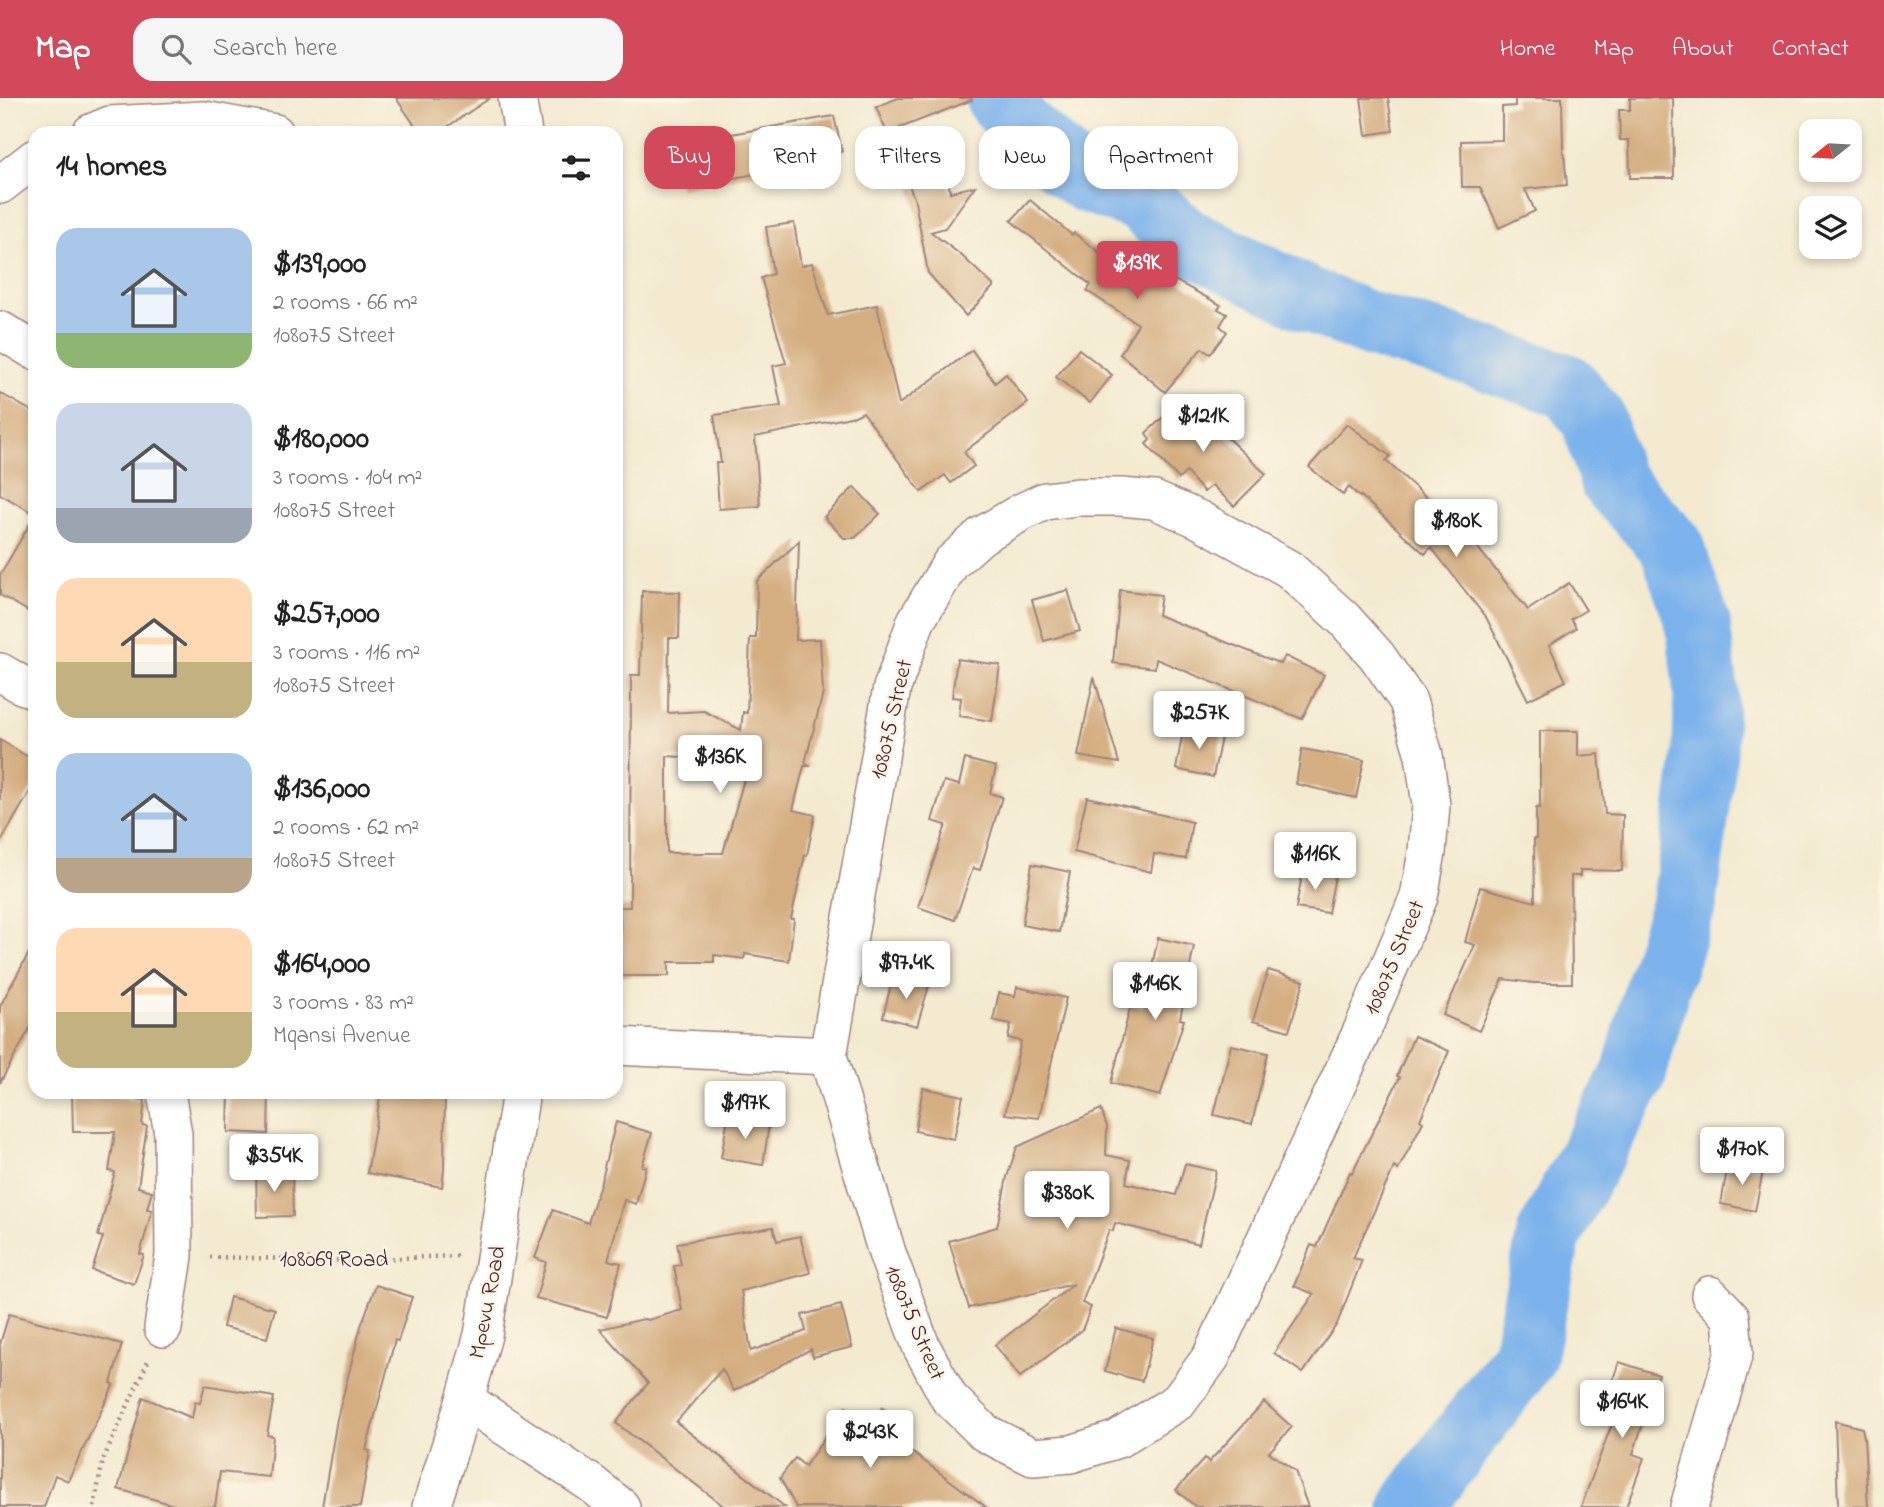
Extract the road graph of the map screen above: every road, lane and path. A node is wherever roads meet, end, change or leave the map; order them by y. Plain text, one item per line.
1 (517, 98) edge
2 (108, 126) edge
3 (236, 126) edge
4 (522, 126) edge
5 (28, 163) edge
6 (0, 185) edge
7 (0, 330) edge
8 (28, 347) edge
9 (0, 673) edge
10 (28, 687) edge
11 (623, 1046) edge
12 (828, 1056) junction
13 (167, 1099) edge
14 (520, 1099) edge
15 (495, 1254) junction
16 (174, 1256) junction
17 (1710, 1295) dead end
18 (163, 1328) joint
19 (465, 1400) junction
20 (94, 1507) edge
21 (431, 1507) edge
22 (621, 1507) edge
23 (1689, 1507) edge

1 - 4 street
2 - 3 street
5 - 6 street
7 - 8 street
9 - 10 street
11 - 12 street
12 - 12 street, 108075 Street
13 - 16 street
14 - 15 street, Mpevu Road
15 - 16 path, 108069 Road
15 - 19 street, Mpevu Road
16 - 18 street
17 - 23 street
18 - 20 path
19 - 21 street, Mpevu Road
19 - 22 street

